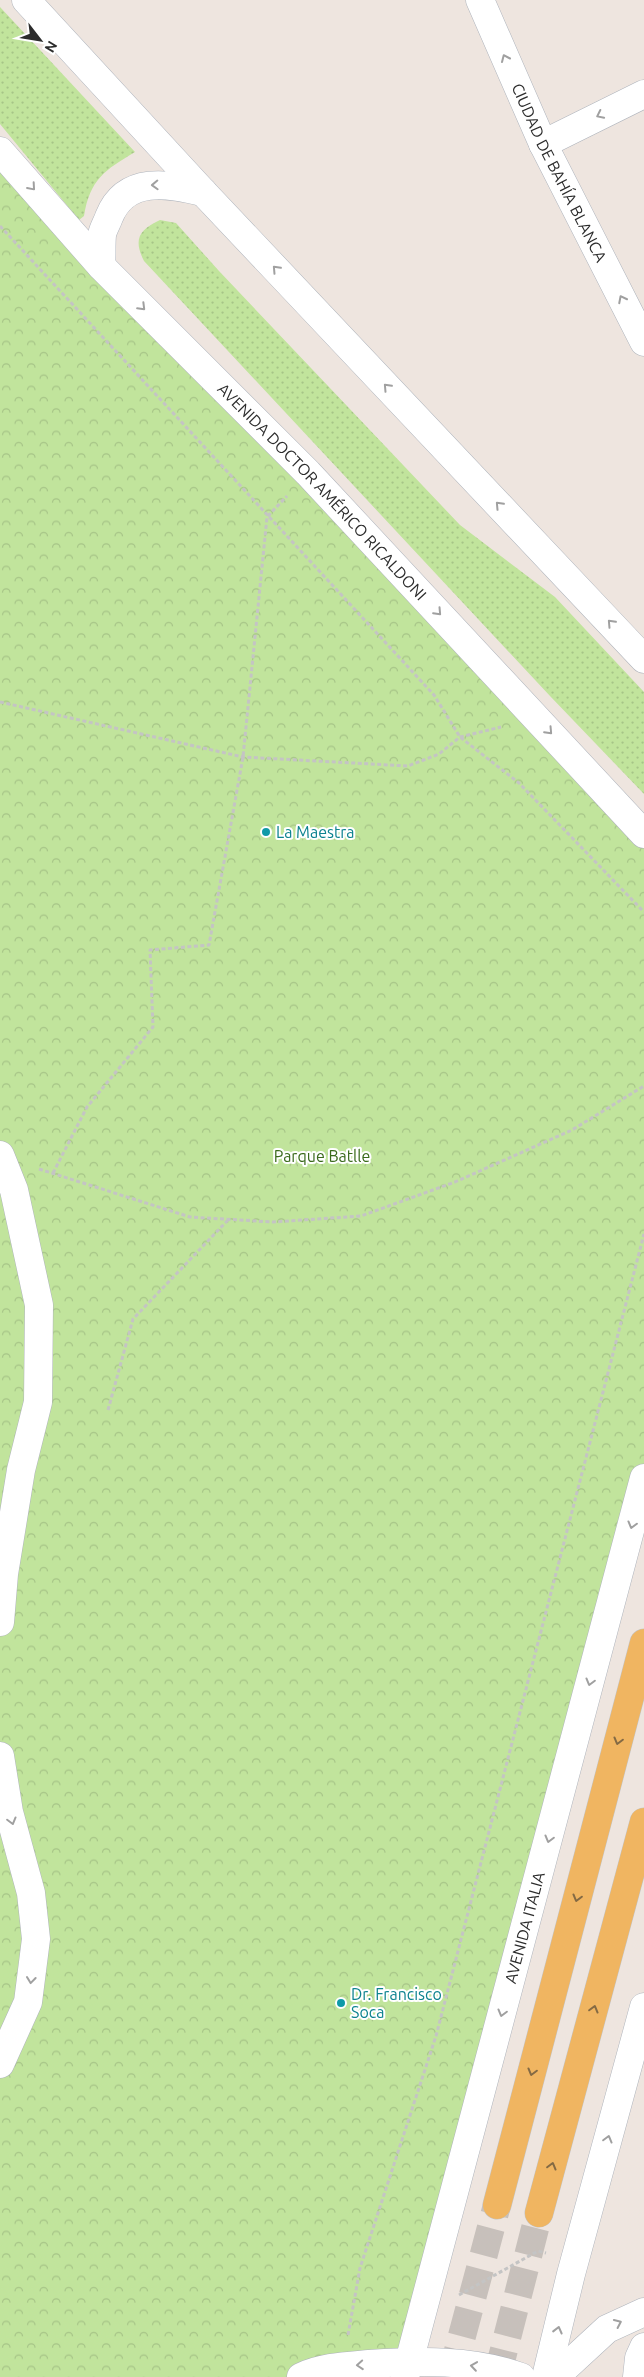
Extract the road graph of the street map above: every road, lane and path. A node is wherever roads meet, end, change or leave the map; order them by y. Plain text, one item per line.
1 (26, 0) edge
2 (480, 0) edge
3 (644, 94) edge
4 (543, 144) junction
5 (0, 151) edge
6 (203, 192) junction
7 (0, 226) edge
8 (101, 266) junction
9 (644, 342) edge
10 (308, 473) junction
11 (267, 517) junction
12 (644, 659) edge
13 (0, 702) edge
14 (538, 719) junction
15 (460, 738) junction
16 (243, 757) junction
17 (644, 834) edge
18 (644, 912) edge
19 (644, 1086) edge
20 (0, 1156) edge
21 (53, 1173) junction
22 (229, 1219) junction
23 (644, 1234) edge
24 (108, 1410) dead end
25 (644, 1478) edge
26 (0, 1622) edge
27 (644, 1643) edge
28 (0, 1756) edge
29 (644, 1822) edge
30 (644, 2006) edge
31 (0, 2064) edge
32 (497, 2205) tunnel mouth
33 (539, 2213) tunnel mouth
34 (576, 2259) junction
35 (428, 2288) junction
36 (644, 2312) edge
37 (644, 2347) edge
38 (342, 2366) junction
39 (407, 2369) edge
40 (301, 2377) edge
41 (521, 2377) edge
42 (546, 2377) edge
43 (554, 2377) edge
44 (636, 2377) edge

1 - 6 street
4 -> 2 street, CIUDAD DE BAHÍA BLANCA
3 -> 4 street
9 -> 4 street, CIUDAD DE BAHÍA BLANCA
5 -> 8 street, AVENIDA DOCTOR AMÉRICO RICALDONI
6 -> 8 street
12 -> 6 street
7 - 11 path
8 -> 10 street, AVENIDA DOCTOR AMÉRICO RICALDONI
10 - 11 path
10 -> 14 street, AVENIDA DOCTOR AMÉRICO RICALDONI
11 - 15 path
11 - 16 path
13 - 16 path
14 - 15 path
14 -> 17 street, AVENIDA DOCTOR AMÉRICO RICALDONI
15 - 16 path
15 - 18 path
16 - 21 path
19 - 22 path
20 - 21 path
20 - 26 street
21 - 22 path
22 - 24 path
23 - 38 path
25 -> 35 street, AVENIDA ITALIA
27 -> 32 main road
28 -> 31 street
33 -> 29 main road
34 -> 30 street
34 - 35 path
42 -> 34 street
35 - 39 street, AVENIDA ITALIA
43 -> 36 street
37 - 44 street
39 -> 38 street
38 - 40 street
41 -> 39 street

